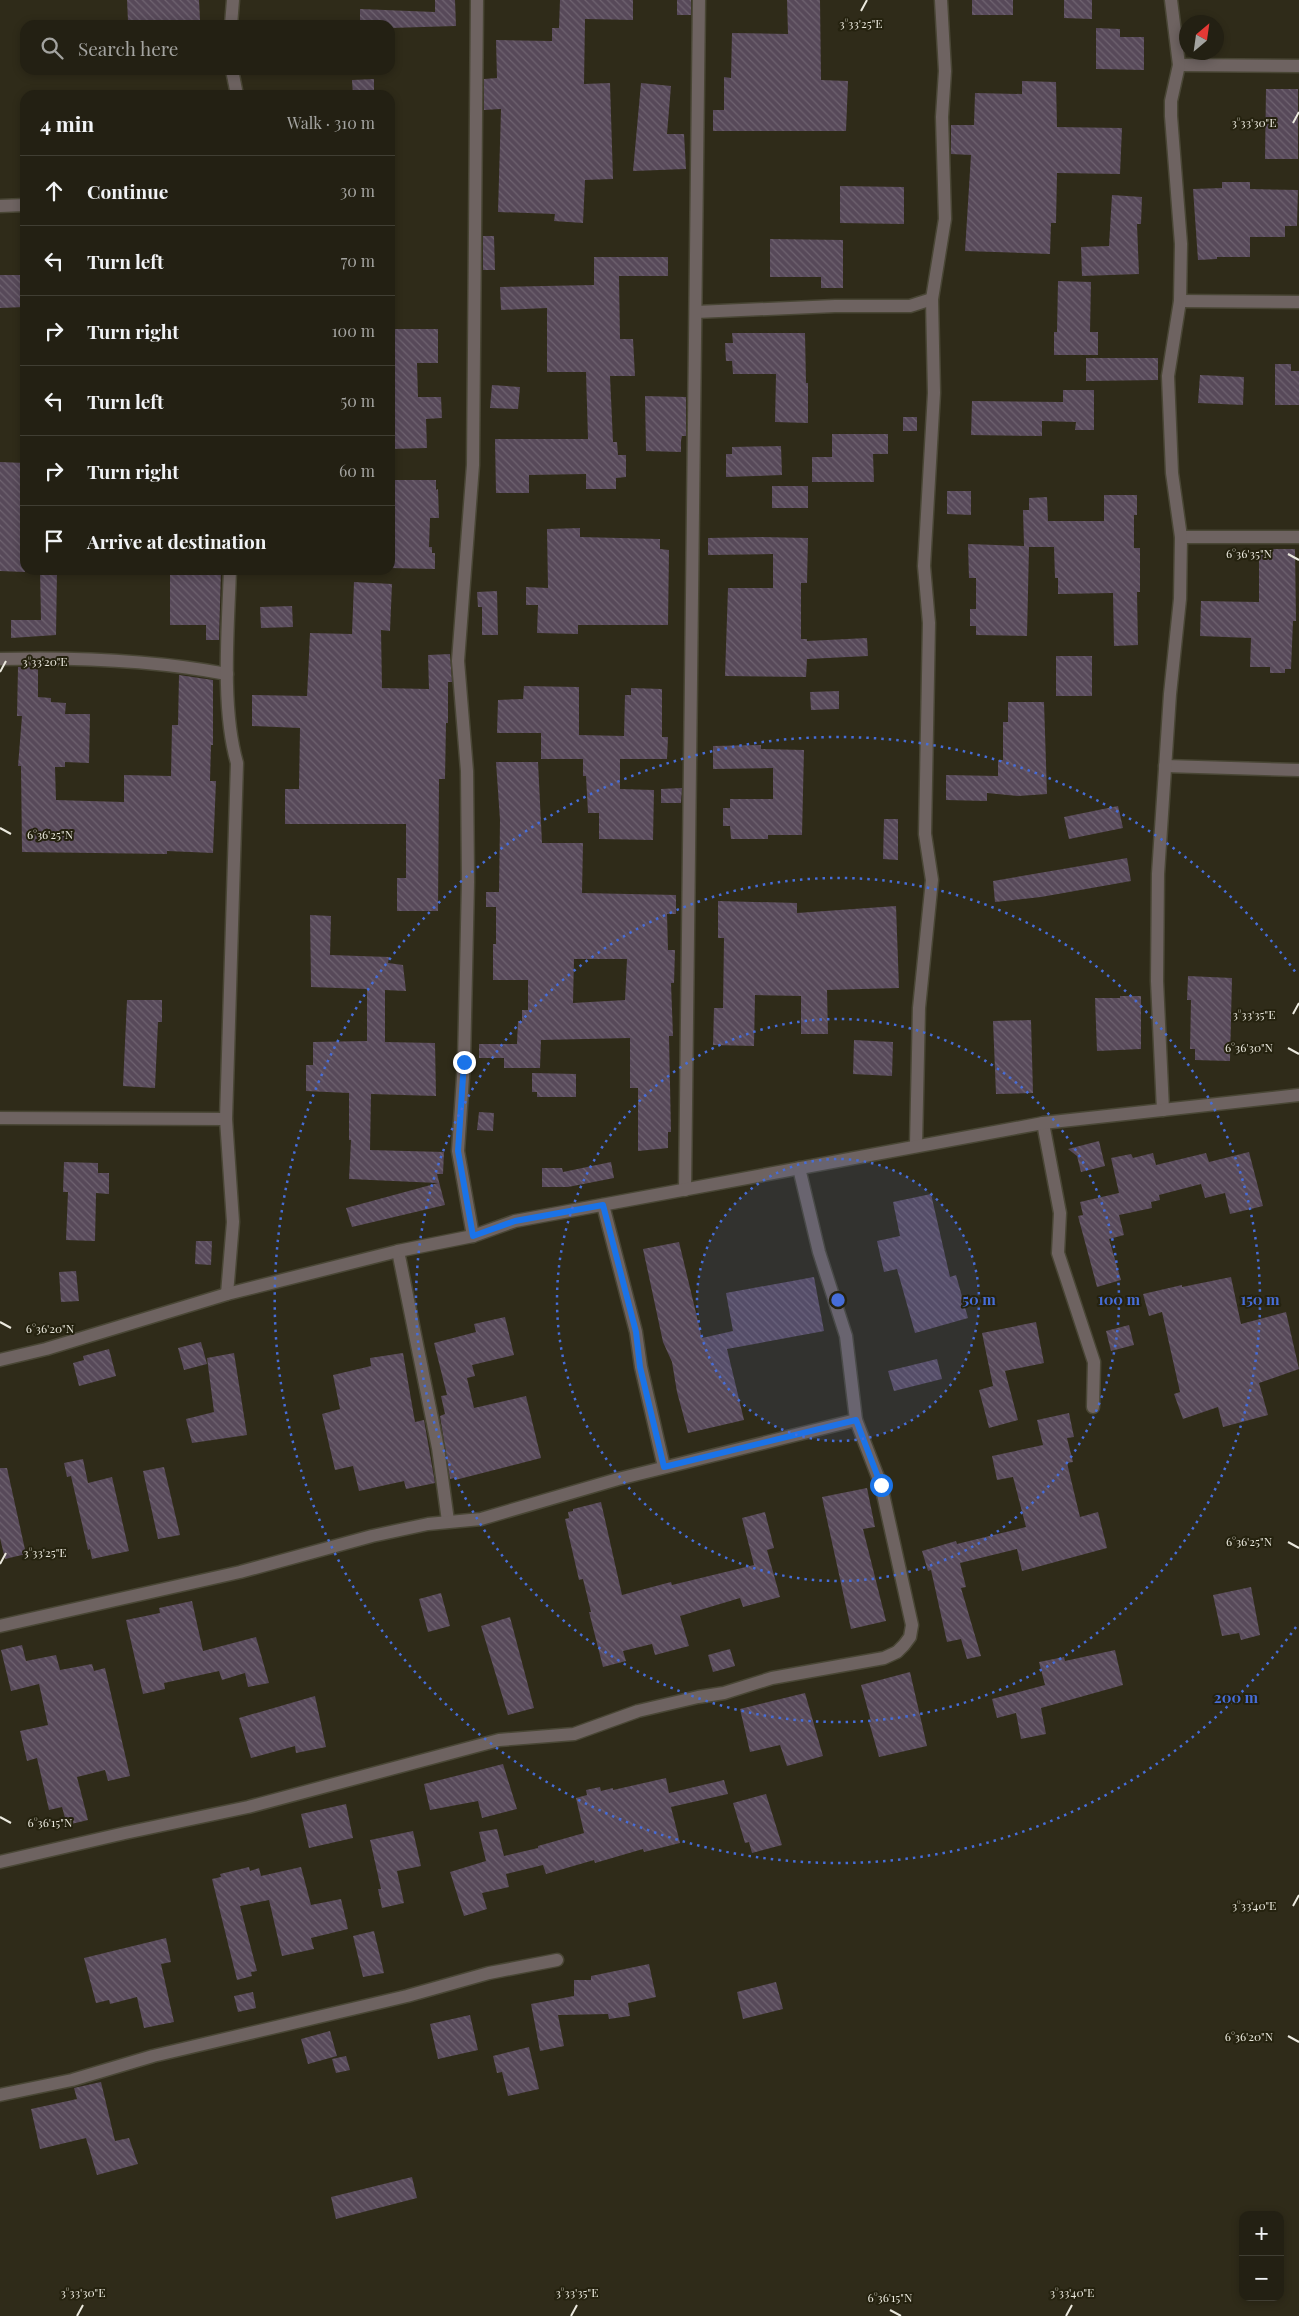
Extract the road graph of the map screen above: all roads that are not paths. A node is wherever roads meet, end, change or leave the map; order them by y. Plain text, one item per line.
1 (233, 0) edge
2 (477, 0) edge
3 (700, 0) edge
4 (941, 0) edge
5 (1171, 0) edge
6 (231, 20) edge
7 (1179, 65) junction
8 (1299, 66) edge
9 (233, 75) edge
10 (236, 90) edge
11 (20, 205) edge
12 (0, 206) edge
13 (932, 299) junction
14 (1180, 301) junction
15 (1299, 302) edge
16 (910, 306) junction
17 (696, 312) junction
18 (933, 324) junction
19 (1182, 537) junction
20 (1299, 537) edge
21 (230, 575) edge
22 (0, 658) edge
23 (227, 674) junction
24 (1164, 766) junction
25 (1299, 770) edge
26 (1299, 1095) edge
27 (1163, 1110) junction
28 (0, 1118) edge
29 (226, 1119) junction
30 (1043, 1123) junction
31 (916, 1145) junction
32 (799, 1168) junction
33 (685, 1190) junction
34 (603, 1205) junction
35 (473, 1236) junction
36 (398, 1251) junction
37 (227, 1294) junction
38 (0, 1360) edge
39 (1093, 1407) dead end
40 (856, 1420) junction
41 (664, 1467) junction
42 (448, 1521) junction
43 (0, 1626) edge
44 (0, 1862) edge
45 (557, 1960) dead end
46 (0, 2095) edge

1 - 6 street
2 - 35 street
3 - 17 street
4 - 13 street
5 - 7 street
7 - 8 street
7 - 14 street
9 - 10 street
11 - 12 street
13 - 16 street
13 - 18 street
14 - 15 street
14 - 19 street
16 - 17 street
16 - 18 street
17 - 33 street
18 - 31 street
19 - 20 street
19 - 24 street
21 - 23 street
22 - 23 street
23 - 29 street
24 - 25 street
24 - 27 street
26 - 27 street
27 - 30 street
28 - 29 street
29 - 37 street
30 - 31 street
30 - 39 street
31 - 32 street
32 - 33 street
32 - 40 street
33 - 34 street
34 - 35 street
34 - 41 street
35 - 36 street
36 - 37 street
36 - 42 street
37 - 38 street
40 - 41 street
40 - 44 street
41 - 42 street
42 - 43 street
45 - 46 street

